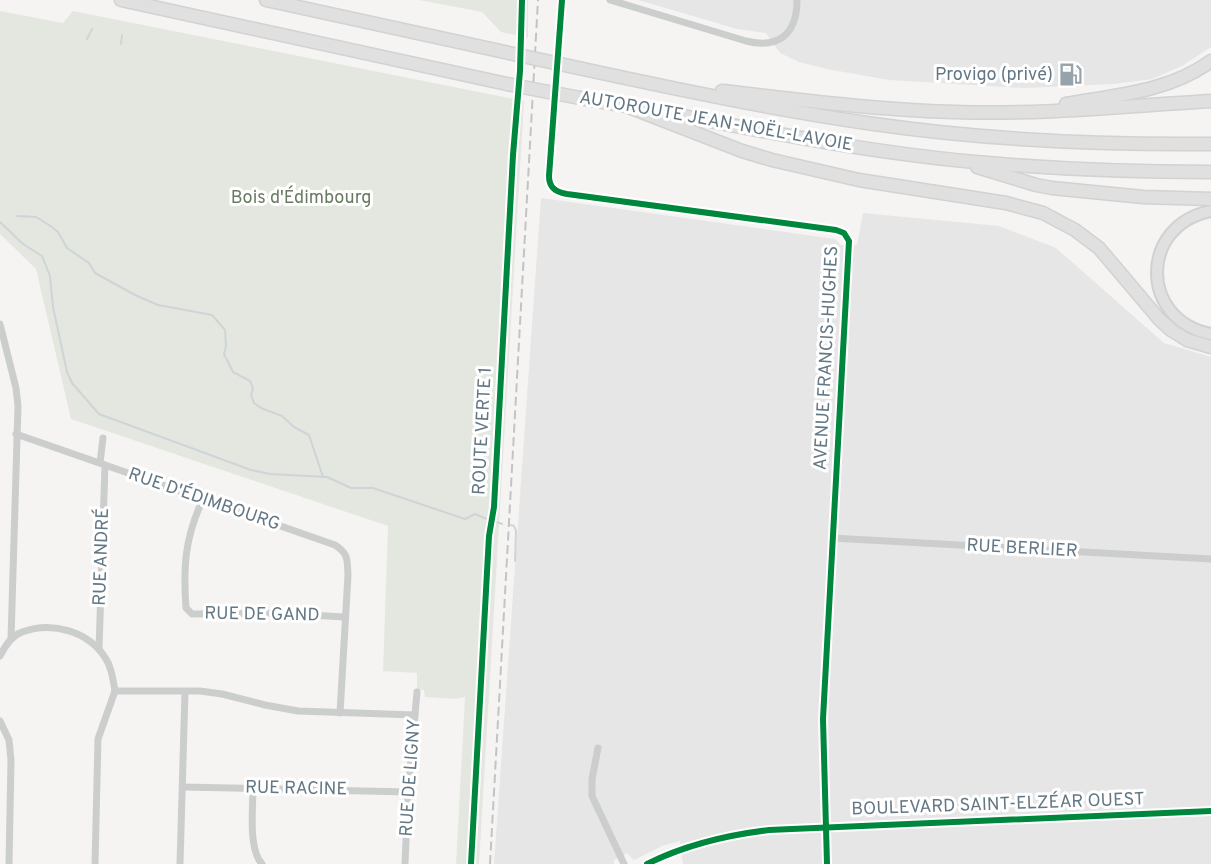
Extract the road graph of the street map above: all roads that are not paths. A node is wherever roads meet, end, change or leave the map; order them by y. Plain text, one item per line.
1 (121, 0) edge
2 (266, 0) edge
3 (562, 0) edge
4 (610, 0) edge
5 (797, 0) edge
6 (1211, 61) edge
7 (653, 84) junction
8 (1211, 100) edge
9 (626, 106) junction
10 (1008, 113) junction
11 (1211, 144) edge
12 (953, 159) junction
13 (1211, 172) edge
14 (1211, 198) edge
15 (1211, 211) edge
16 (0, 324) edge
17 (1211, 334) edge
18 (1211, 347) edge
19 (16, 434) junction
20 (103, 438) dead end
21 (103, 464) junction
22 (203, 499) junction
23 (832, 538) junction
24 (1211, 559) edge
25 (344, 617) junction
26 (11, 639) junction
27 (99, 649) junction
28 (0, 656) edge
29 (115, 691) junction
30 (185, 692) junction
31 (417, 692) dead end
32 (340, 713) junction
33 (416, 715) junction
34 (0, 721) edge
35 (598, 748) dead end
36 (183, 788) junction
37 (253, 788) junction
38 (408, 792) junction
39 (1211, 811) edge
40 (826, 828) junction
41 (9, 864) edge
42 (95, 864) edge
43 (180, 864) edge
44 (262, 864) edge
45 (405, 864) edge
46 (624, 864) edge
47 (647, 864) edge
48 (827, 864) edge

1 - 9 highway, AUTOROUTE JEAN-NOËL-LAVOIE, bridge
2 - 7 highway, AUTOROUTE JEAN-NOËL-LAVOIE, bridge
3 - 23 street, AVENUE FRANCIS-HUGHES
4 - 5 street
6 - 10 highway
7 - 10 highway
7 - 11 highway, AUTOROUTE JEAN-NOËL-LAVOIE
8 - 10 highway
9 - 12 highway, AUTOROUTE JEAN-NOËL-LAVOIE
9 - 18 highway
12 - 13 highway, AUTOROUTE JEAN-NOËL-LAVOIE
12 - 14 highway
15 - 17 main road
16 - 19 street
19 - 21 street, RUE D'ÉDIMBOURG
19 - 26 street
20 - 21 street, RUE ANDRÉ
21 - 22 street, RUE D'ÉDIMBOURG
21 - 27 street, RUE ANDRÉ
22 - 25 street, RUE D'ÉDIMBOURG
22 - 25 street, RUE DE GAND
23 - 24 street, RUE BERLIER
23 - 40 street, AVENUE FRANCIS-HUGHES
25 - 32 street, RUE D'ÉDIMBOURG
26 - 27 street
26 - 28 street
27 - 29 street
29 - 30 street
29 - 42 street
30 - 32 street
30 - 36 street
31 - 33 street, RUE DE LIGNY
32 - 33 street
33 - 38 street, RUE DE LIGNY
34 - 41 street
35 - 46 street
36 - 37 street, RUE RACINE
36 - 43 street
37 - 38 street, RUE RACINE
37 - 44 street
38 - 45 street, RUE DE LIGNY
39 - 40 street, BOULEVARD SAINT-ELZÉAR OUEST
40 - 47 street, BOULEVARD SAINT-ELZÉAR OUEST
40 - 48 street, AVENUE FRANCIS-HUGHES

